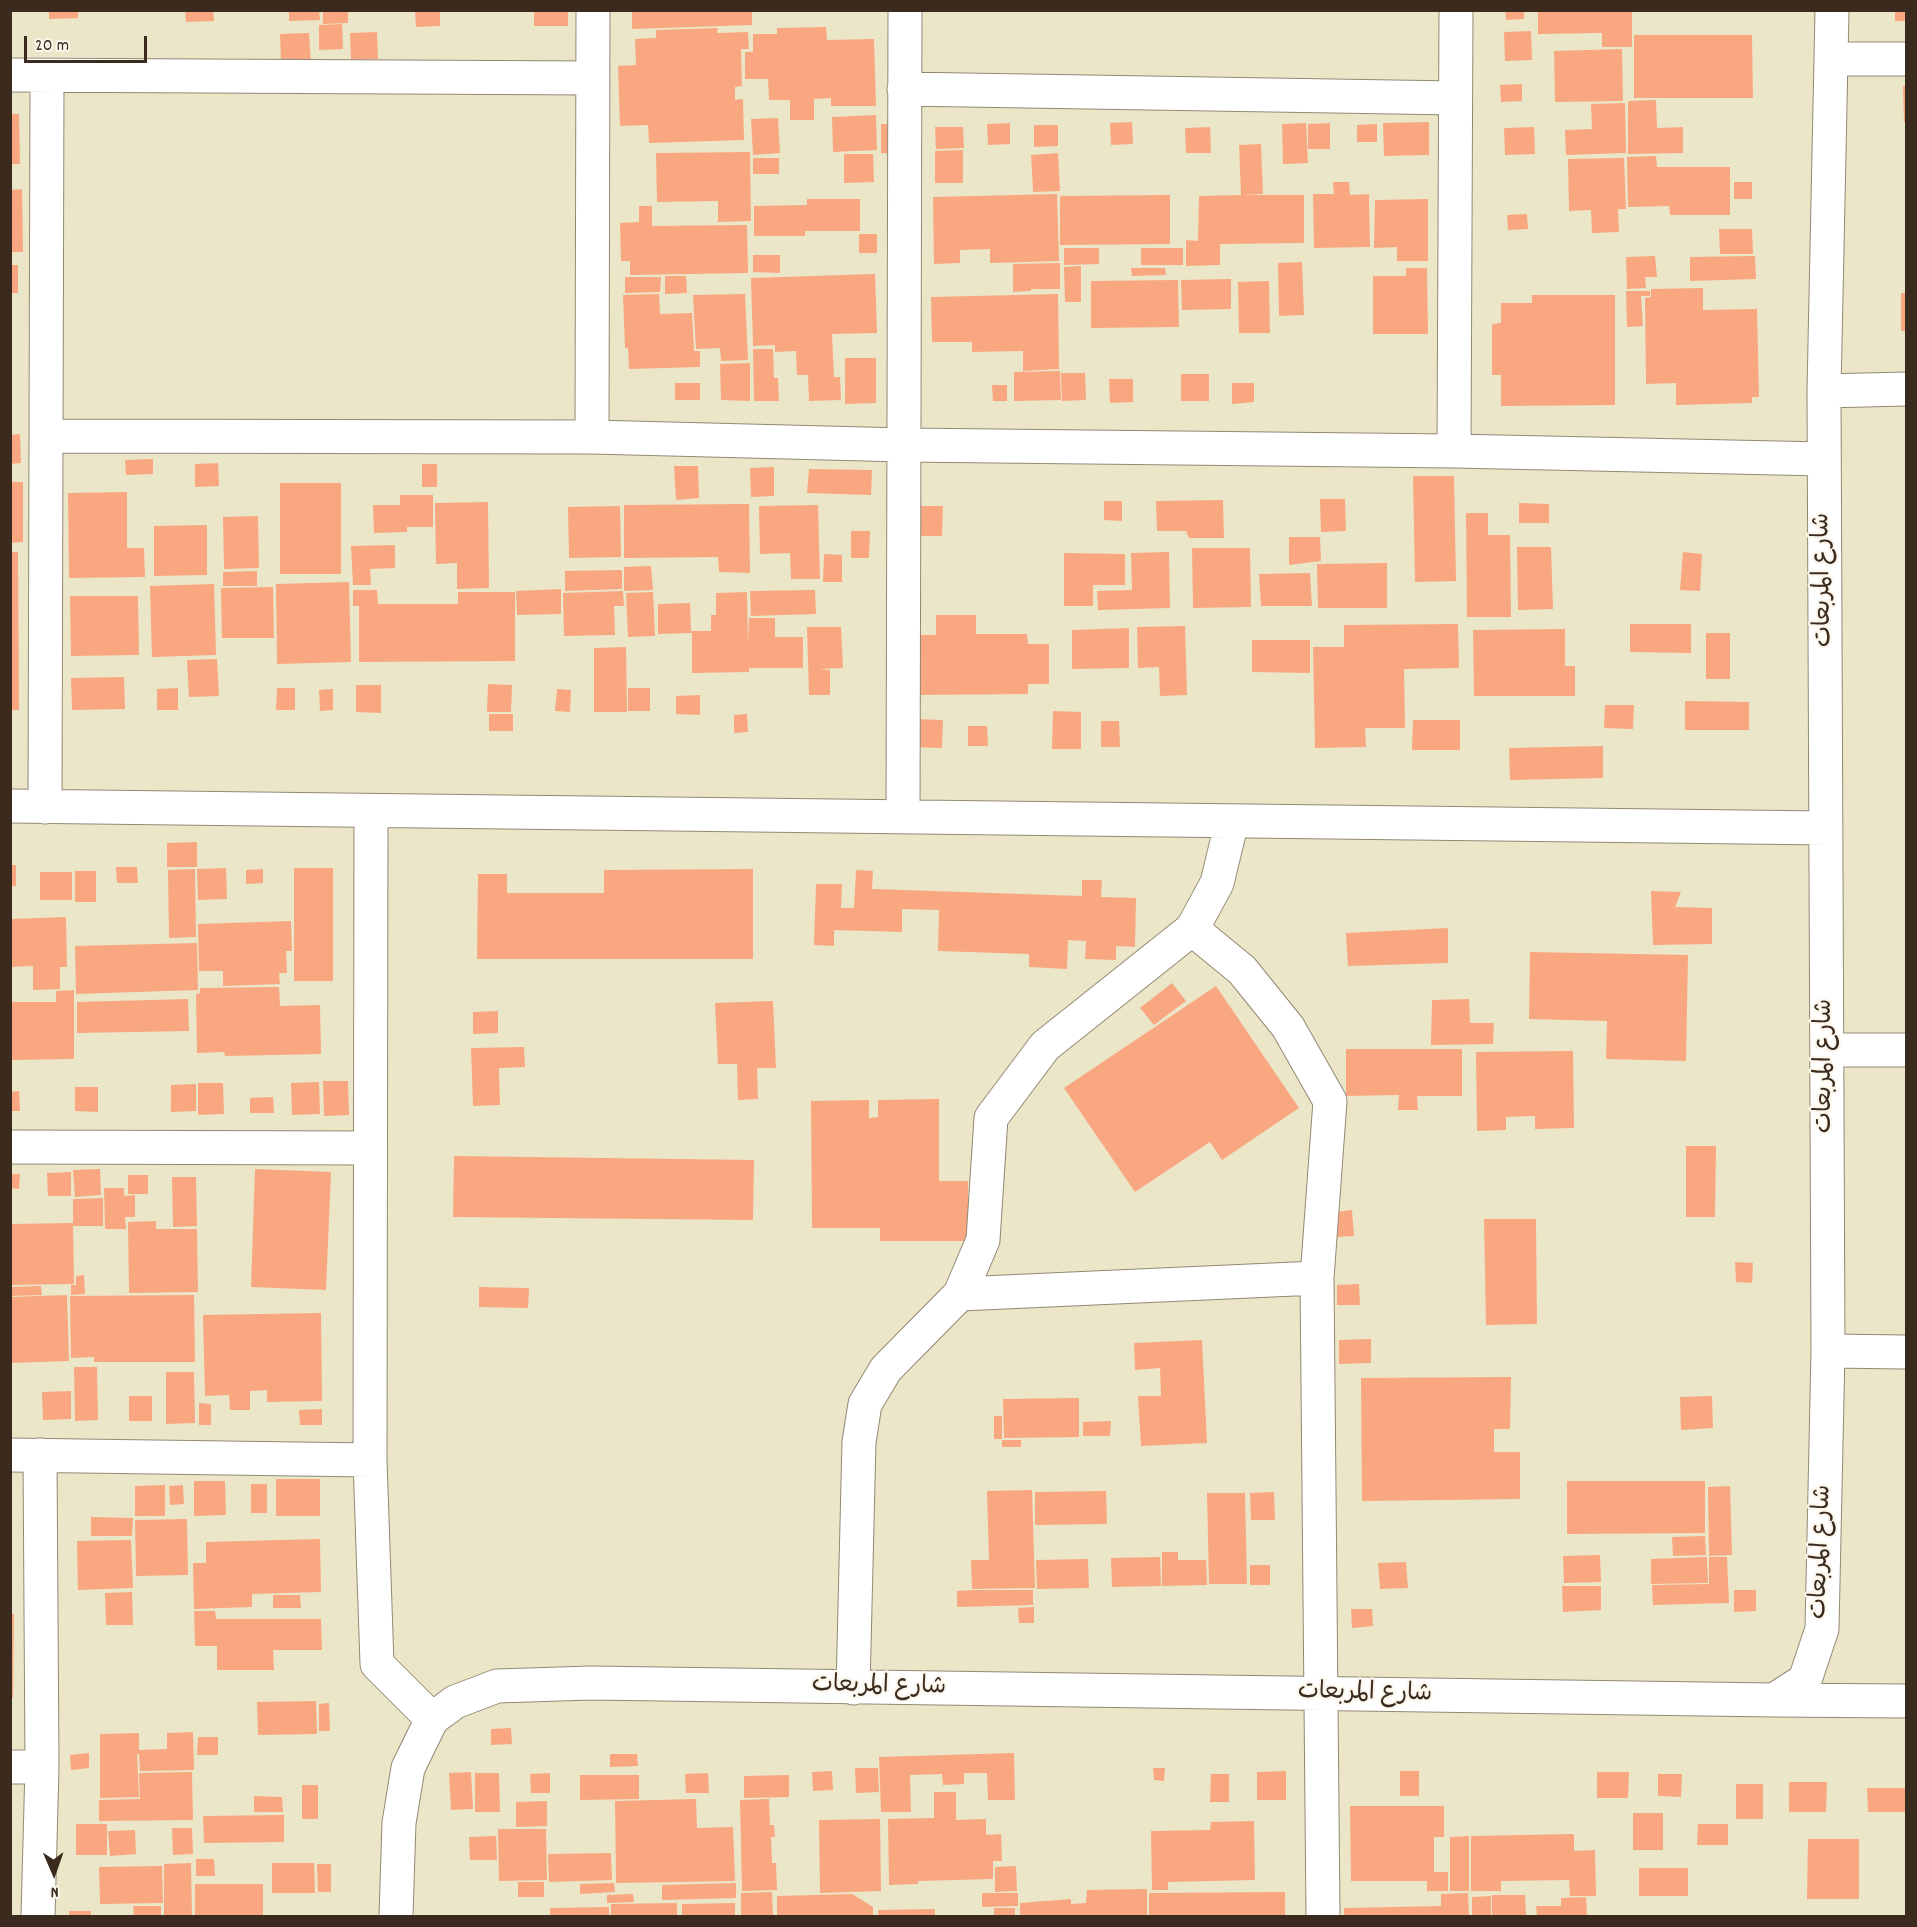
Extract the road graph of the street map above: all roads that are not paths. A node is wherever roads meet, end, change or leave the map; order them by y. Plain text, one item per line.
1 (593, 10) edge
2 (905, 10) edge
3 (1456, 10) edge
4 (1832, 10) edge
5 (1832, 58) junction
6 (1906, 58) edge
7 (10, 75) edge
8 (47, 76) junction
9 (592, 78) junction
10 (904, 89) junction
11 (1455, 98) junction
12 (1906, 389) edge
13 (1824, 391) junction
14 (47, 436) junction
15 (592, 437) junction
16 (904, 445) junction
17 (1454, 451) junction
18 (1824, 459) junction
19 (10, 806) edge
20 (45, 807) junction
21 (371, 812) junction
22 (903, 817) junction
23 (1232, 821) junction
24 (1826, 828) junction
25 (1192, 929) junction
26 (1827, 1050) junction
27 (1906, 1050) edge
28 (10, 1147) edge
29 (370, 1148) junction
30 (1317, 1278) junction
31 (960, 1294) junction
32 (1828, 1351) junction
33 (1906, 1352) edge
34 (25, 1455) edge
35 (370, 1460) junction
36 (853, 1688) junction
37 (1319, 1695) junction
38 (1774, 1700) junction
39 (1906, 1701) edge
40 (432, 1719) junction
41 (26, 1767) edge
42 (38, 1917) edge
43 (396, 1917) edge
44 (1323, 1917) edge

1 - 9 street
2 - 10 street
3 - 11 street
4 - 5 street, شارع المربعات
5 - 6 street
5 - 13 street, شارع المربعات
7 - 8 street
8 - 9 street
8 - 14 street
9 - 15 street
10 - 11 street
10 - 16 street
11 - 17 street
12 - 13 street
13 - 18 street, شارع المربعات
14 - 15 street
14 - 20 street
15 - 16 street
16 - 17 street
16 - 22 street
17 - 18 street
18 - 24 street, شارع المربعات
19 - 20 street
20 - 21 street
21 - 22 street
21 - 29 street
22 - 23 street
23 - 24 street
23 - 25 street
24 - 26 street, شارع المربعات
25 - 30 street
25 - 31 street
26 - 27 street
26 - 32 street, شارع المربعات
28 - 29 street
29 - 35 street
30 - 31 street
30 - 37 street
31 - 36 street
32 - 33 street
32 - 38 street, شارع المربعات
34 - 35 street
34 - 41 street
35 - 40 street
36 - 37 street, شارع المربعات
36 - 40 street, شارع المربعات
37 - 38 street, شارع المربعات
37 - 44 street
38 - 39 street
40 - 43 street, شارع المربعات
41 - 42 street

